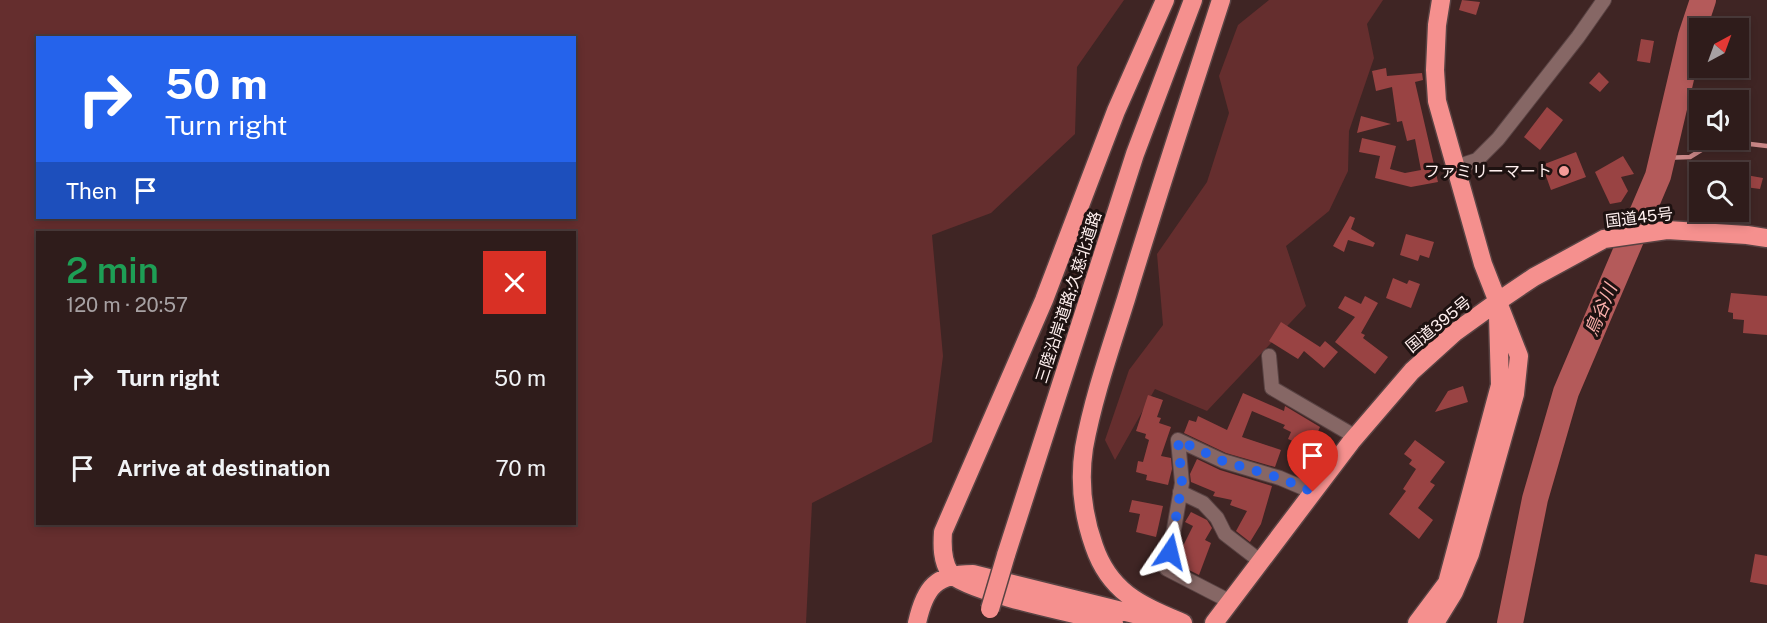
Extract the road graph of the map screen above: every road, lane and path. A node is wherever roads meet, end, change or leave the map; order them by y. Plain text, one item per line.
1 (1165, 0) edge
2 (1193, 0) edge
3 (1221, 0) edge
4 (1440, 0) edge
5 (1604, 0) edge
6 (1456, 167) junction
7 (1767, 238) edge
8 (1497, 302) junction
9 (1269, 356) dead end
10 (1356, 437) junction
11 (1180, 492) junction
12 (1313, 492) junction
13 (1260, 561) junction
14 (951, 574) junction
15 (1229, 602) junction
16 (988, 616) edge
17 (917, 623) edge
18 (1114, 623) edge
19 (1177, 623) edge
20 (1183, 623) edge
21 (1214, 623) edge
22 (1417, 623) edge
23 (1435, 623) edge

1 - 14 highway
2 - 16 highway, 三陸沿岸道路;久慈北道路, bridge
3 - 20 highway
4 - 6 highway, 国道395号
5 - 6 street
6 - 8 highway, 国道395号
7 - 8 highway, 国道45号
8 - 10 highway, 国道395号
8 - 22 highway
8 - 23 highway
9 - 10 street
10 - 12 highway, 国道395号
11 - 12 street
11 - 13 street
11 - 15 street
12 - 13 highway, 国道395号
13 - 15 highway, 国道395号
14 - 17 highway
14 - 18 highway
14 - 19 highway
15 - 21 highway, 国道395号

